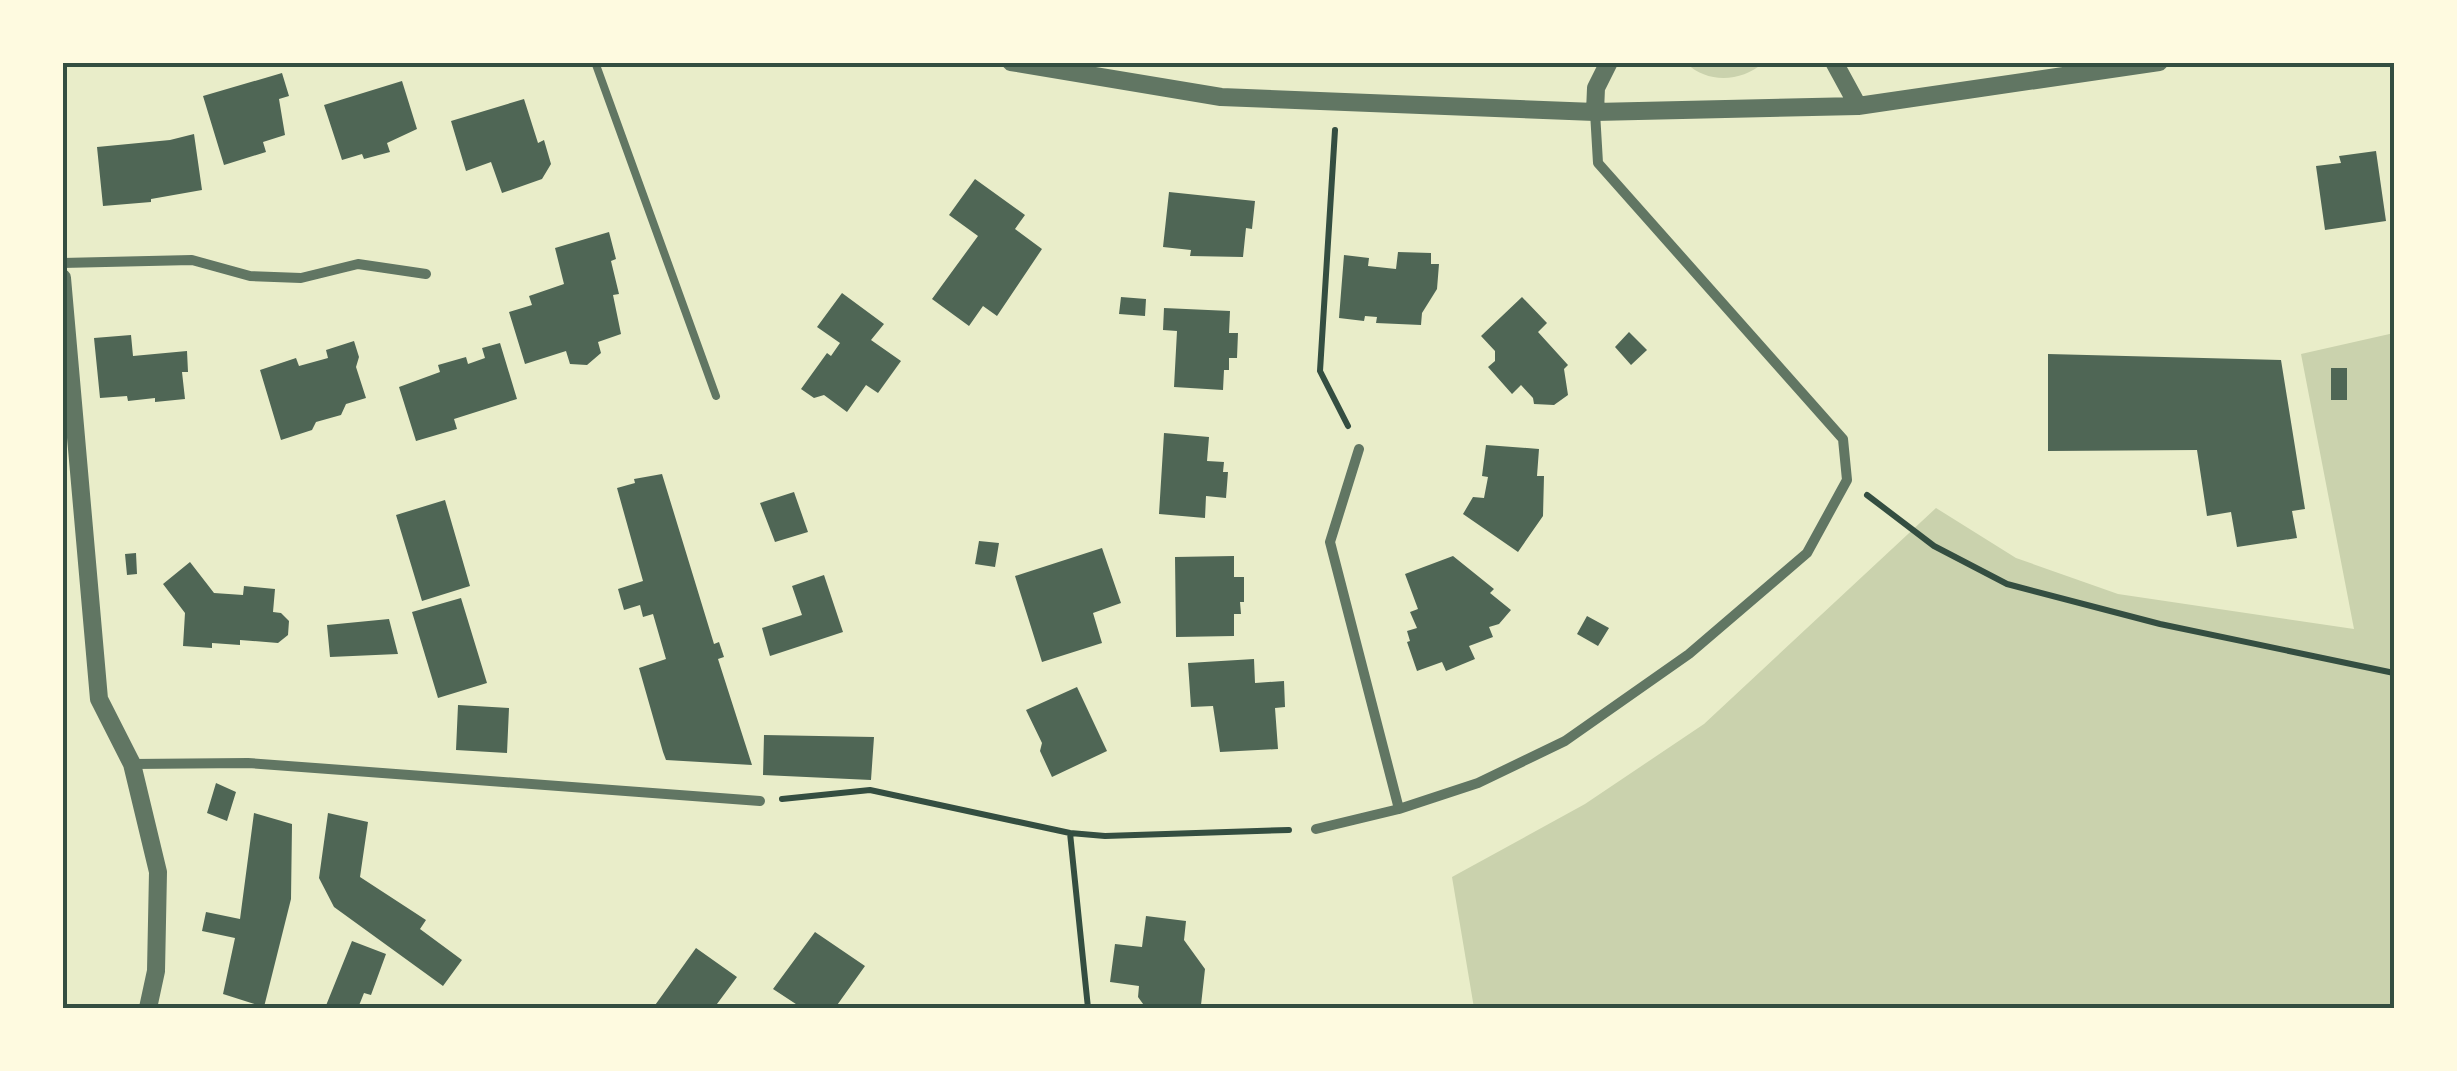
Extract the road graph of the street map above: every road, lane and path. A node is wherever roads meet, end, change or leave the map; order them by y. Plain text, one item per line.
1 (596, 62) edge
2 (1011, 62) edge
3 (1609, 62) edge
4 (1834, 62) edge
5 (2160, 62) edge
6 (1337, 104) junction
7 (1858, 106) junction
8 (1595, 112) junction
9 (62, 264) edge
10 (426, 274) dead end
11 (62, 278) edge
12 (716, 396) dead end
13 (1359, 449) joint
14 (1847, 480) junction
15 (2394, 673) edge
16 (132, 764) junction
17 (760, 801) joint
18 (1399, 810) junction
19 (1316, 829) joint
20 (1070, 833) junction
21 (148, 1008) edge
22 (1088, 1008) edge

1 - 12 lane
2 - 6 street
3 - 8 street
4 - 7 street
5 - 7 street
6 - 8 street
6 - 13 path
7 - 8 street
8 - 14 street
9 - 10 street
11 - 16 street
13 - 18 street
14 - 15 path
14 - 18 street
16 - 17 street
16 - 21 street
17 - 20 path
18 - 19 street
19 - 20 path
20 - 22 path

